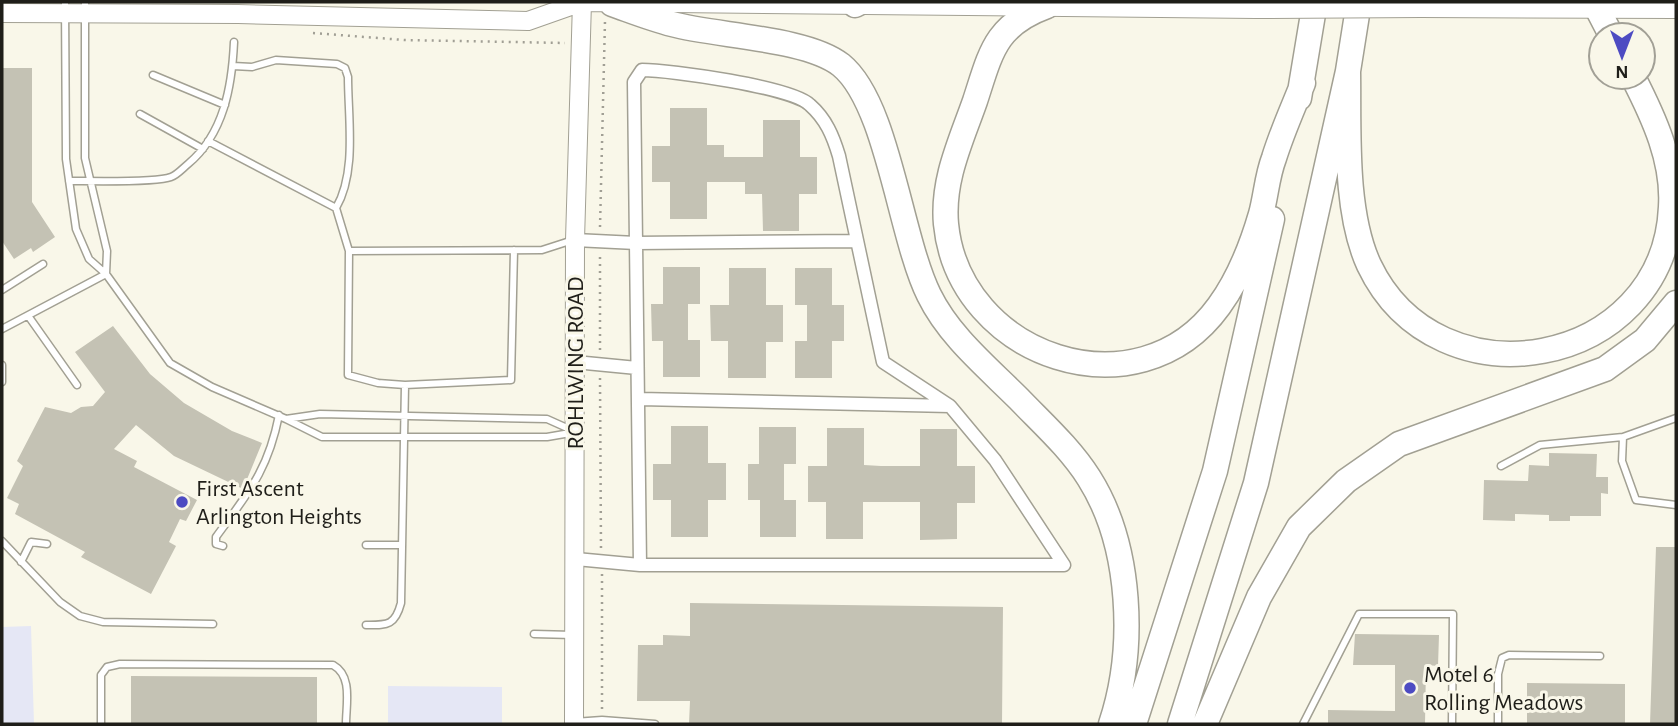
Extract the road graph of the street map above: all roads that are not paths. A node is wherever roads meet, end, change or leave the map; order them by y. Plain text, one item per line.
1 (581, 2) edge
2 (1313, 2) edge
3 (1359, 2) edge
4 (858, 3) edge
5 (608, 4) junction
6 (1046, 4) edge
7 (1601, 5) edge
8 (65, 8) edge
9 (85, 8) edge
10 (1676, 9) edge
11 (2, 13) edge
12 (234, 42) dead end
13 (233, 66) junction
14 (1349, 71) junction
15 (153, 75) dead end
16 (1303, 83) junction
17 (1639, 91) edge
18 (225, 105) junction
19 (140, 114) dead end
20 (208, 141) junction
21 (203, 149) junction
22 (69, 181) junction
23 (90, 181) junction
24 (336, 208) junction
25 (575, 240) junction
26 (857, 241) junction
27 (636, 243) junction
28 (514, 250) junction
29 (349, 251) junction
30 (43, 264) dead end
31 (106, 274) junction
32 (2, 289) edge
33 (1676, 303) edge
34 (29, 317) junction
35 (2, 329) edge
36 (575, 362) junction
37 (2, 365) edge
38 (638, 368) junction
39 (2, 382) edge
40 (77, 385) dead end
41 (405, 385) junction
42 (640, 399) junction
43 (950, 406) junction
44 (279, 415) junction
45 (405, 416) junction
46 (1676, 418) edge
47 (286, 419) junction
48 (576, 432) junction
49 (402, 437) junction
50 (1623, 437) junction
51 (1501, 466) dead end
52 (1676, 505) edge
53 (2, 541) edge
54 (47, 544) dead end
55 (366, 545) dead end
56 (401, 545) junction
57 (223, 546) dead end
58 (576, 559) junction
59 (21, 562) junction
60 (640, 565) junction
61 (213, 624) dead end
62 (366, 625) dead end
63 (534, 634) dead end
64 (575, 635) junction
65 (1600, 656) dead end
66 (574, 723) edge
67 (101, 724) edge
68 (345, 724) edge
69 (655, 724) edge
70 (1111, 724) edge
71 (1135, 724) edge
72 (1180, 724) edge
73 (1205, 724) edge
74 (1303, 724) edge
75 (1452, 724) edge
76 (1498, 724) edge

1 - 5 main road
1 - 9 main road
1 - 25 main road, ROHLWING ROAD
2 - 16 highway
3 - 14 highway
4 - 5 main road
4 - 6 main road
5 - 70 highway
6 - 7 main road, bridge
6 - 16 highway
7 - 10 main road
8 - 9 main road
8 - 11 main road
8 - 22 lane
9 - 23 lane
12 - 13 lane
13 - 18 lane
13 - 24 lane
14 - 17 highway
14 - 72 highway
15 - 18 lane
16 - 71 highway
18 - 20 lane
19 - 21 lane
20 - 21 lane
20 - 24 lane
21 - 23 lane
22 - 23 lane
22 - 31 lane
23 - 31 lane
24 - 29 lane
25 - 27 street
25 - 28 lane
25 - 36 main road, ROHLWING ROAD
26 - 27 street
26 - 27 street
26 - 43 street
27 - 38 street
28 - 29 lane
28 - 41 lane
29 - 41 lane
30 - 32 lane
31 - 34 lane
31 - 44 lane
33 - 73 highway
34 - 35 lane
34 - 40 lane
36 - 38 street
36 - 48 main road, ROHLWING ROAD
37 - 39 lane
38 - 42 street
41 - 45 lane
42 - 43 street
42 - 60 street
43 - 60 street
44 - 47 lane
44 - 57 lane
45 - 47 lane
45 - 48 lane
45 - 49 lane
46 - 50 lane
47 - 49 lane
48 - 49 lane
48 - 58 main road, ROHLWING ROAD
49 - 56 lane
50 - 51 lane
50 - 52 lane
53 - 59 lane
54 - 59 lane
55 - 56 lane
56 - 62 lane
58 - 60 street
58 - 64 main road, ROHLWING ROAD
59 - 61 lane
63 - 64 lane
64 - 66 main road, ROHLWING ROAD
65 - 76 lane
66 - 69 lane
67 - 68 lane
74 - 75 lane

